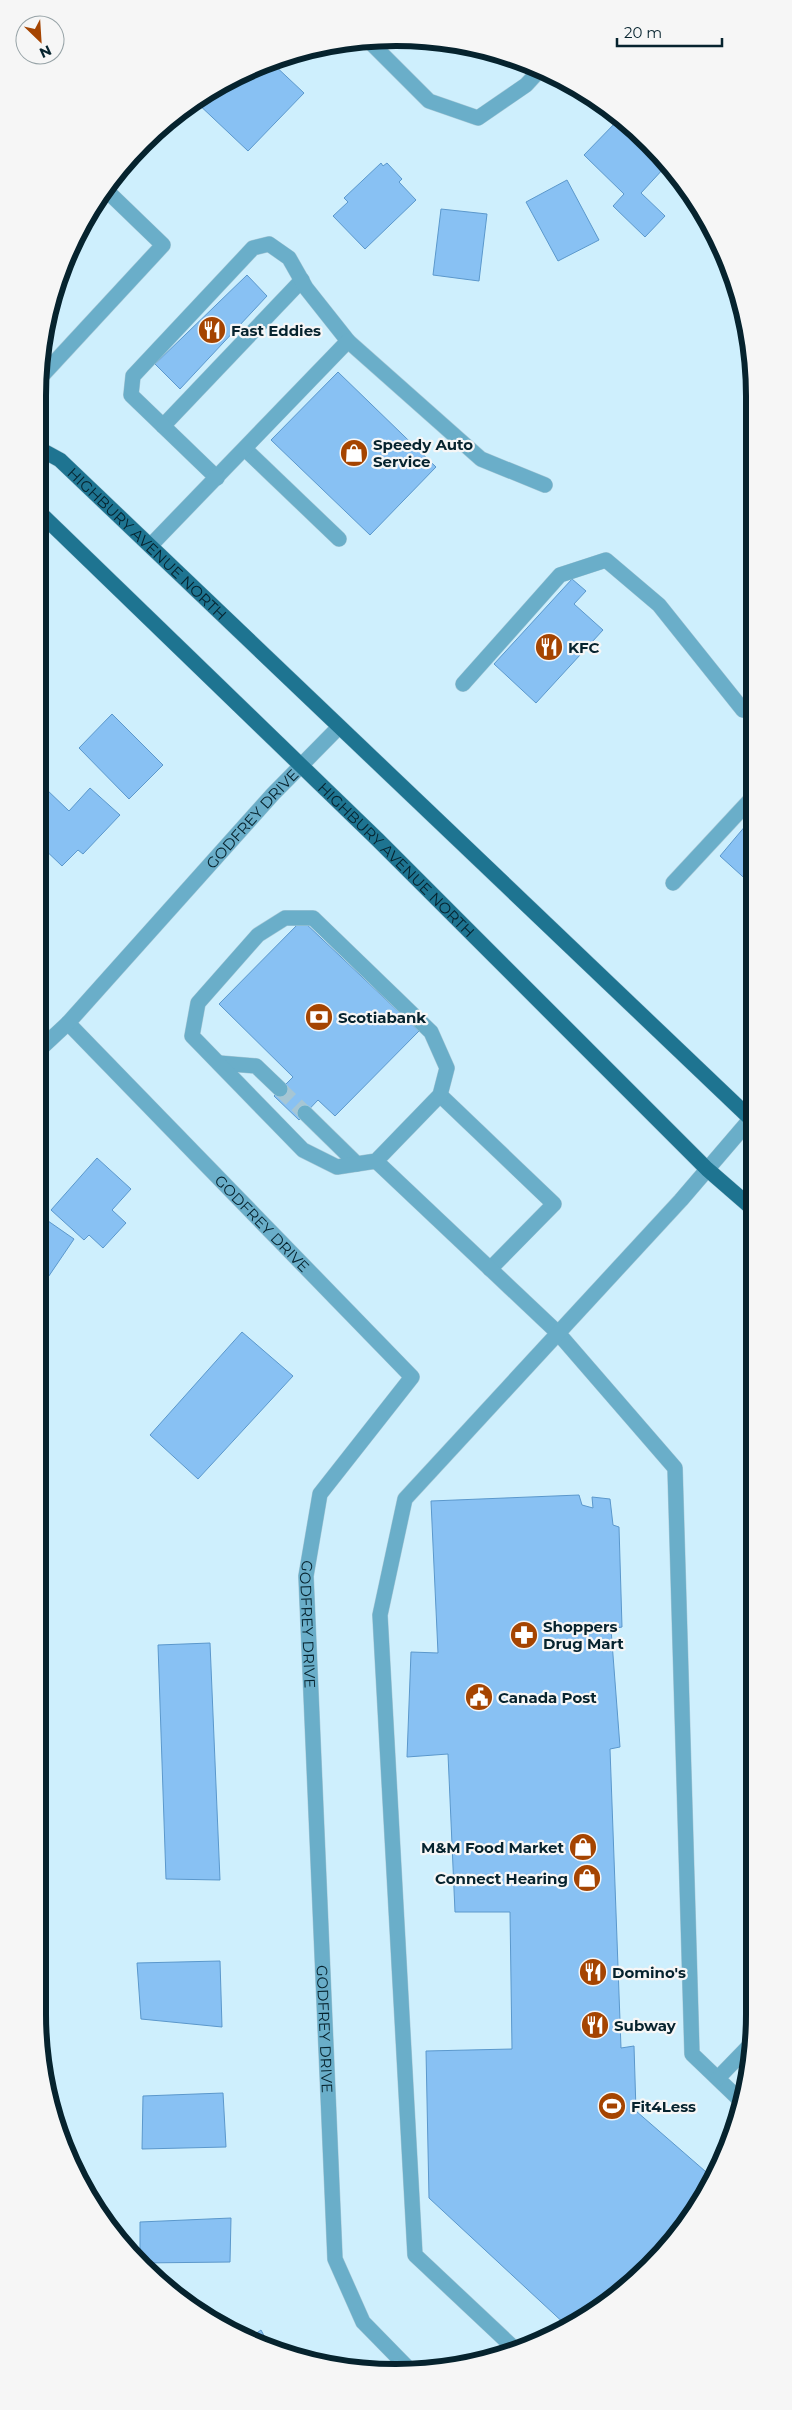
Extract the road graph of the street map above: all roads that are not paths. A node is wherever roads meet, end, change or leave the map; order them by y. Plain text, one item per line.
1 (375, 47) edge
2 (535, 75) edge
3 (111, 194) edge
4 (302, 280) junction
5 (348, 341) junction
6 (47, 370) edge
7 (163, 426) junction
8 (245, 449) junction
9 (46, 452) edge
10 (216, 478) junction
11 (545, 485) dead end
12 (46, 519) edge
13 (339, 539) dead end
14 (151, 545) junction
15 (463, 684) dead end
16 (743, 710) dead end
17 (339, 727) junction
18 (302, 765) junction
19 (746, 804) edge
20 (673, 883) dead end
21 (68, 1024) junction
22 (46, 1044) edge
23 (219, 1063) junction
24 (280, 1089) tunnel mouth
25 (440, 1095) junction
26 (746, 1112) edge
27 (305, 1113) tunnel mouth
28 (746, 1125) edge
29 (376, 1160) junction
30 (357, 1164) junction
31 (707, 1169) junction
32 (746, 1203) edge
33 (490, 1269) junction
34 (558, 1333) junction
35 (744, 2052) edge
36 (718, 2078) junction
37 (736, 2096) edge
38 (510, 2344) edge
39 (404, 2364) edge

1 - 2 street
3 - 6 street
4 - 5 street
4 - 7 street
4 - 7 street
5 - 8 street
5 - 11 street
7 - 10 street
8 - 10 street
8 - 13 street
9 - 14 main road, HIGHBURY AVENUE NORTH
10 - 14 street
12 - 18 main road, HIGHBURY AVENUE NORTH
14 - 17 main road, HIGHBURY AVENUE NORTH
15 - 16 street
17 - 18 street, GODFREY DRIVE
17 - 26 main road, HIGHBURY AVENUE NORTH
18 - 21 street, GODFREY DRIVE
18 - 31 main road, HIGHBURY AVENUE NORTH
19 - 20 street
21 - 22 street, GODFREY DRIVE
21 - 39 street, GODFREY DRIVE
23 - 24 street
23 - 25 street
23 - 30 street
25 - 29 street
25 - 33 street
27 - 30 street
28 - 31 street
29 - 30 street
29 - 33 street
31 - 32 main road, HIGHBURY AVENUE NORTH
31 - 34 street
33 - 34 street
34 - 36 street
34 - 38 street
35 - 36 street
36 - 37 street

